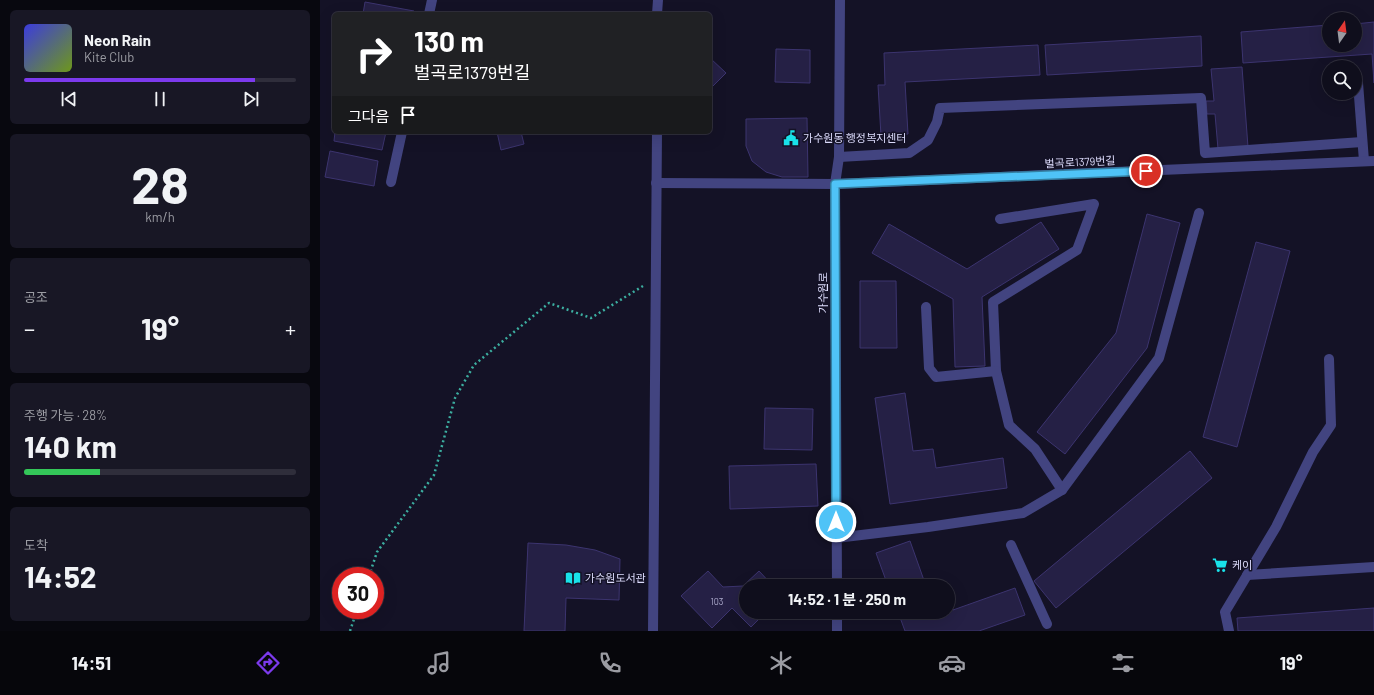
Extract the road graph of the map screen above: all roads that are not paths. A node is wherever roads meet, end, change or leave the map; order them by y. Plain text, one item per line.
1 (432, 0) edge
2 (658, 0) edge
3 (840, 0) edge
4 (429, 12) edge
5 (658, 12) edge
6 (1359, 100) edge
7 (402, 134) edge
8 (657, 134) edge
9 (1362, 142) junction
10 (839, 157) junction
11 (1374, 160) edge
12 (1364, 161) junction
13 (391, 182) dead end
14 (656, 183) junction
15 (835, 184) junction
16 (1198, 213) dead end
17 (1000, 220) dead end
18 (926, 307) dead end
19 (1329, 359) dead end
20 (996, 371) junction
21 (1062, 490) junction
22 (836, 538) junction
23 (1011, 545) dead end
24 (1374, 566) edge
25 (1247, 575) junction
26 (837, 579) edge
27 (837, 619) edge
28 (1047, 624) dead end
29 (653, 631) edge
30 (837, 631) edge
31 (1229, 631) edge

1 - 4 street
2 - 5 street
3 - 10 street, 가수원로
6 - 9 street
7 - 13 street
8 - 14 street
9 - 10 street
9 - 12 street
10 - 15 street, 가수원로
11 - 12 street, 벌곡로1379번길
12 - 15 street, 벌곡로1379번길
14 - 15 street, 벌곡로1379번길
14 - 29 street
15 - 22 street, 가수원로
16 - 21 street
17 - 20 street
18 - 20 street
19 - 25 street
20 - 21 street
21 - 22 street
22 - 26 street, 가수원로
23 - 28 street
24 - 25 street
25 - 31 street
27 - 30 street

